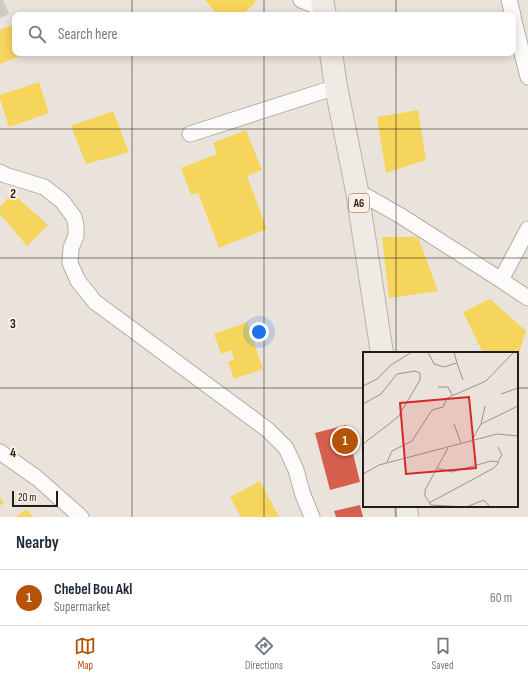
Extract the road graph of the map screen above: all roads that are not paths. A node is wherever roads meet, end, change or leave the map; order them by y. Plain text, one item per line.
1 (301, 0) edge
2 (509, 0) edge
3 (324, 8) edge
4 (512, 12) edge
5 (516, 28) edge
6 (331, 56) edge
7 (528, 77) edge
8 (336, 87) junction
9 (190, 134) dead end
10 (0, 172) edge
11 (357, 191) junction
12 (528, 229) edge
13 (501, 280) junction
14 (528, 298) edge
15 (382, 352) edge
16 (0, 452) edge
17 (406, 507) edge
18 (81, 517) edge
19 (312, 517) edge
20 (407, 517) edge

1 - 3 street
2 - 4 street
5 - 7 street
6 - 8 highway, A6
8 - 9 street
8 - 11 highway, A6
10 - 19 street
11 - 13 street
11 - 15 highway, A6
12 - 13 street
13 - 14 street
16 - 18 street
17 - 20 highway

